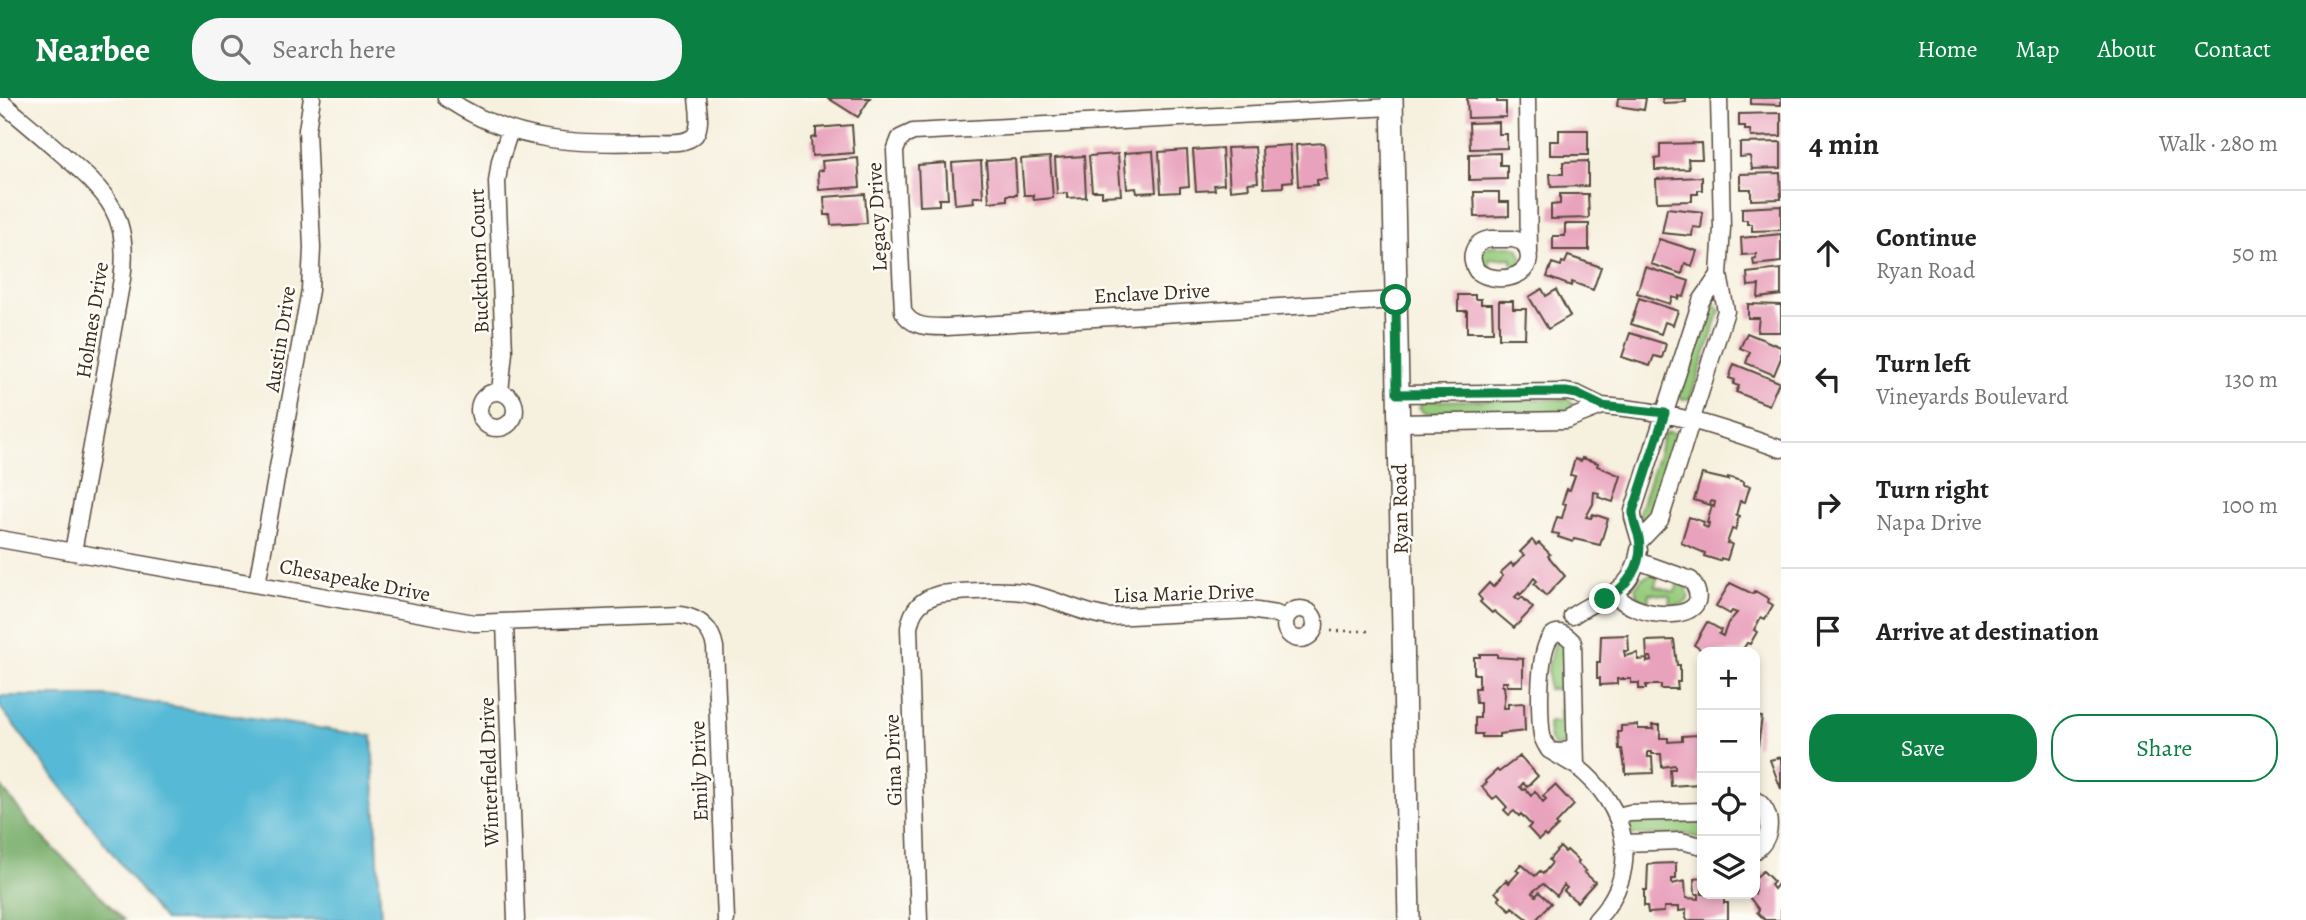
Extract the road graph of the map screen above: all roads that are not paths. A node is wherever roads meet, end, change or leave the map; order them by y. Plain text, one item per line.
1 (312, 98) edge
2 (446, 98) edge
3 (697, 98) edge
4 (1527, 98) edge
5 (1719, 98) edge
6 (0, 101) edge
7 (1392, 103) edge
8 (510, 130) junction
9 (1529, 225) junction
10 (1507, 239) junction
11 (1529, 254) junction
12 (1719, 275) junction
13 (1396, 300) junction
14 (912, 323) joint
15 (500, 392) dead end
16 (1397, 394) junction
17 (1602, 406) junction
18 (1665, 413) junction
19 (1691, 419) junction
20 (1398, 423) junction
21 (1781, 449) edge
22 (0, 539) edge
23 (1640, 541) junction
24 (73, 552) junction
25 (1638, 561) junction
26 (257, 584) junction
27 (1615, 594) junction
28 (921, 602) joint
29 (1572, 616) junction
30 (1286, 618) dead end
31 (505, 622) junction
32 (703, 624) joint
33 (1551, 637) junction
34 (1573, 642) junction
35 (1575, 744) junction
36 (1549, 750) junction
37 (1576, 766) junction
38 (1760, 804) edge
39 (1697, 811) edge
40 (1618, 816) junction
41 (1624, 842) junction
42 (1697, 845) edge
43 (1760, 847) edge
44 (1598, 919) edge
45 (516, 920) edge
46 (726, 920) edge
47 (919, 920) edge
48 (1409, 920) edge

1 - 26 street, Austin Drive
2 - 8 street
3 - 8 street
4 - 9 street
5 - 12 street
6 - 24 street, Holmes Drive
7 - 13 main road, Ryan Road
7 - 14 street, Legacy Drive
8 - 15 street, Buckthorn Court
9 - 10 street
9 - 11 street
10 - 11 street
10 - 11 street
12 - 18 street
12 - 19 street
13 - 14 street, Enclave Drive
13 - 16 main road, Ryan Road
16 - 17 street
16 - 20 main road, Ryan Road
17 - 18 street
17 - 20 street
18 - 19 street
18 - 23 street
19 - 21 street
19 - 23 street
20 - 48 main road, Ryan Road
22 - 24 street, Chesapeake Drive
23 - 25 street
24 - 26 street, Chesapeake Drive
25 - 27 street
25 - 27 street
26 - 31 street, Chesapeake Drive
27 - 29 street
28 - 30 street, Lisa Marie Drive
28 - 47 street, Gina Drive
29 - 33 street
29 - 34 street
31 - 32 street, Chesapeake Drive
31 - 45 street, Winterfield Drive
32 - 46 street, Emily Drive
33 - 34 street
33 - 36 street
34 - 35 street
35 - 36 street
35 - 37 street
36 - 37 street
37 - 40 street
38 - 43 street
39 - 40 street
40 - 41 street
41 - 42 street
41 - 44 street

